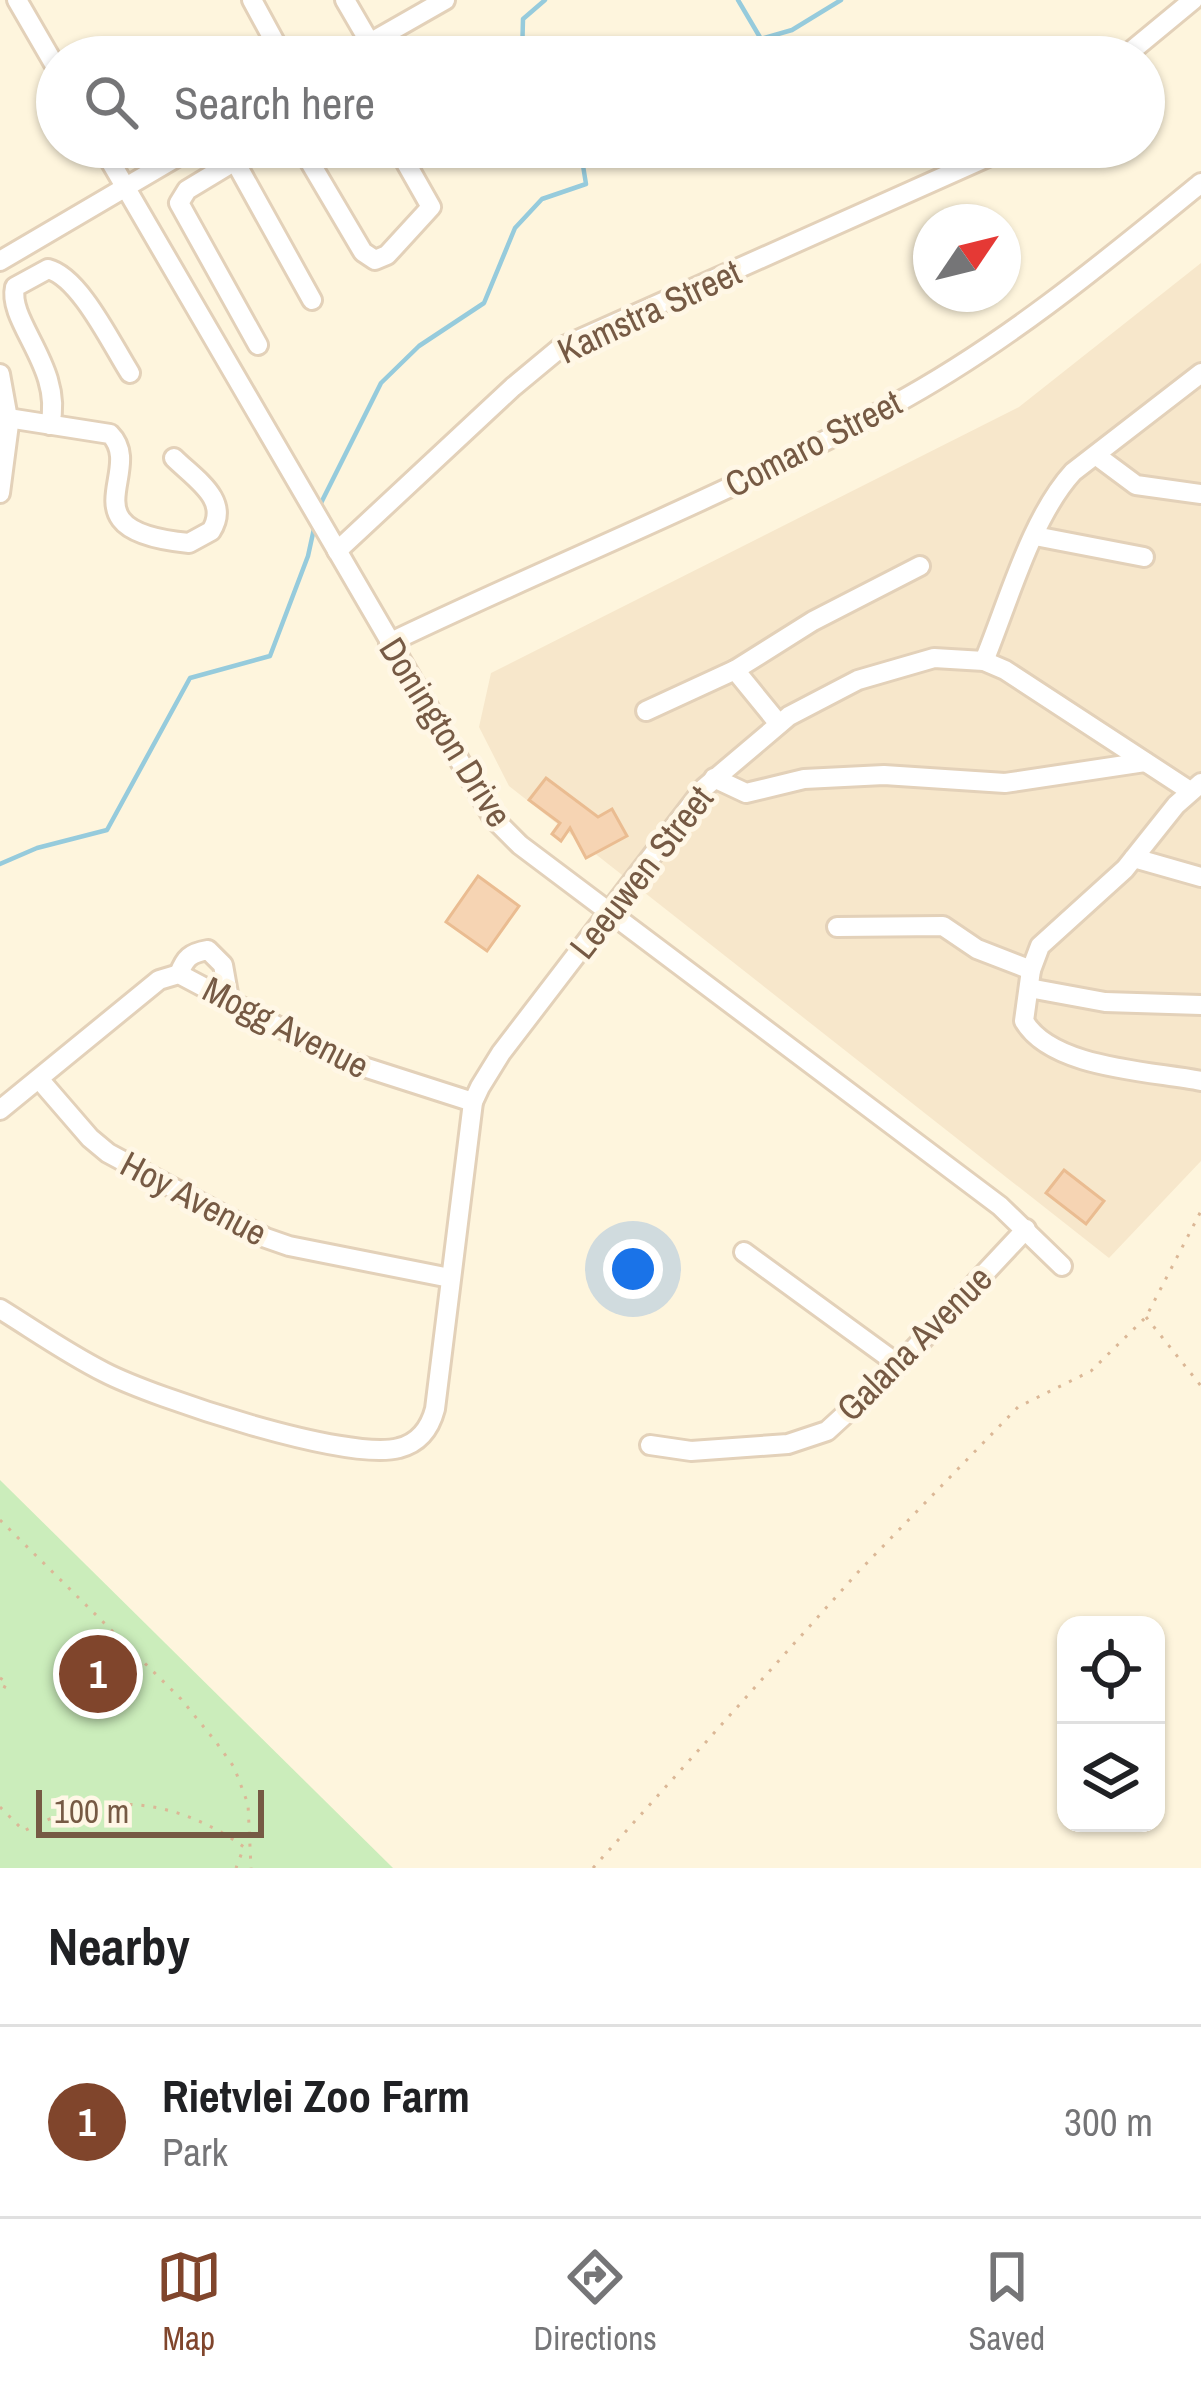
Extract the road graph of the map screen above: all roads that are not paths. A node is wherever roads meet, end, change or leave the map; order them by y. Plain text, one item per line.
1 (17, 0) edge
2 (252, 0) edge
3 (344, 0) edge
4 (445, 0) edge
5 (1193, 0) edge
6 (38, 36) edge
7 (272, 36) edge
8 (366, 36) edge
9 (382, 36) edge
10 (1149, 36) edge
11 (114, 168) edge
12 (159, 168) edge
13 (214, 168) edge
14 (239, 168) edge
15 (314, 168) edge
16 (409, 168) edge
17 (963, 168) edge
18 (1201, 183) edge
19 (126, 188) junction
20 (0, 261) edge
21 (312, 300) dead end
22 (258, 345) dead end
23 (130, 373) dead end
24 (1201, 373) edge
25 (0, 374) edge
26 (8, 418) junction
27 (50, 425) junction
28 (1096, 456) junction
29 (174, 458) dead end
30 (0, 493) edge
31 (1201, 494) edge
32 (1035, 536) junction
33 (334, 545) junction
34 (1144, 557) dead end
35 (920, 566) dead end
36 (389, 643) junction
37 (984, 661) junction
38 (735, 670) junction
39 (646, 711) dead end
40 (779, 724) junction
41 (1145, 762) junction
42 (714, 778) junction
43 (1196, 787) edge
44 (1134, 858) junction
45 (1201, 877) edge
46 (608, 911) junction
47 (837, 927) dead end
48 (178, 974) junction
49 (1030, 979) junction
50 (229, 999) junction
51 (1201, 1006) edge
52 (39, 1079) junction
53 (1201, 1081) edge
54 (472, 1102) junction
55 (0, 1110) edge
56 (1026, 1229) junction
57 (744, 1252) dead end
58 (1062, 1266) dead end
59 (450, 1278) junction
60 (0, 1309) edge
61 (899, 1365) junction
62 (650, 1445) dead end

1 - 6 street
2 - 7 street
3 - 8 street
4 - 9 street
5 - 10 street
11 - 19 street, Donington Drive
12 - 19 street
13 - 22 street
14 - 21 street
15 - 16 street
17 - 33 street, Kamstra Street
18 - 36 street, Comaro Street
19 - 20 street
19 - 33 street, Donington Drive
23 - 27 street
24 - 28 street
25 - 26 street
26 - 27 street
26 - 30 street
27 - 29 street
28 - 31 street
28 - 32 street
32 - 34 street
32 - 37 street
33 - 36 street, Donington Drive
35 - 38 street
36 - 46 street, Donington Drive
37 - 40 street, Leeuwen Street
37 - 41 street, Leeuwen Street
38 - 39 street
38 - 40 street
40 - 42 street, Leeuwen Street
41 - 42 street
41 - 43 street, Leeuwen Street
42 - 46 street, Leeuwen Street
43 - 44 street
44 - 45 street
44 - 49 street
46 - 54 street, Leeuwen Street
46 - 56 street, Donington Drive
47 - 49 street
48 - 50 street, Mogg Avenue
48 - 50 street
48 - 52 street, Mogg Avenue
49 - 51 street
49 - 53 street
50 - 54 street, Mogg Avenue
52 - 55 street, Mogg Avenue
52 - 59 street, Hoy Avenue
54 - 59 street, Leeuwen Street
56 - 58 street, Donington Drive
56 - 61 street, Galana Avenue
57 - 61 street
59 - 60 street, Leeuwen Street
61 - 62 street, Galana Avenue

